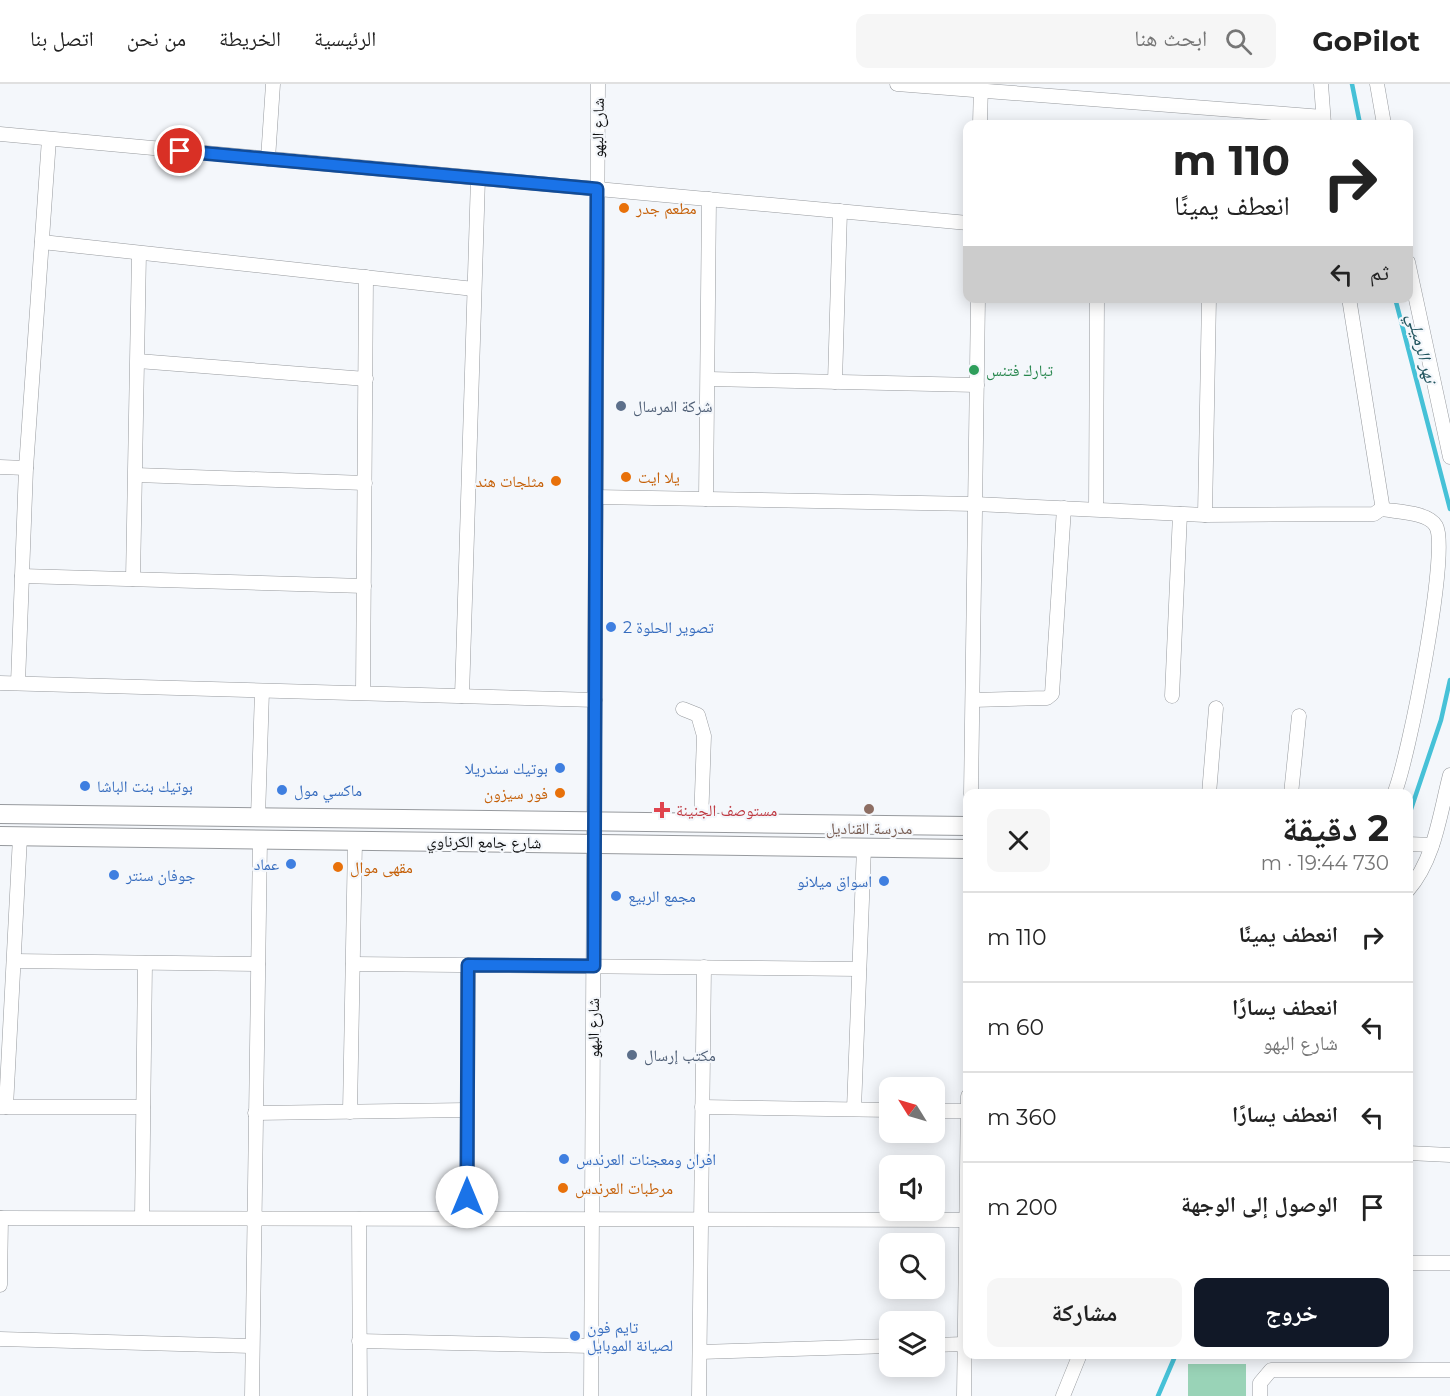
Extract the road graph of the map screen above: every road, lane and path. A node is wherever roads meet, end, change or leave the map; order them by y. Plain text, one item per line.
1 (273, 84) edge
2 (598, 84) edge
3 (897, 84) edge
4 (1321, 84) edge
5 (1377, 84) edge
6 (981, 87) edge
7 (980, 120) edge
8 (1314, 120) edge
9 (1324, 120) edge
10 (1383, 120) edge
11 (0, 134) edge
12 (49, 139) junction
13 (268, 159) junction
14 (478, 178) junction
15 (597, 189) junction
16 (709, 199) junction
17 (840, 211) junction
18 (963, 223) edge
19 (42, 242) junction
20 (139, 253) junction
21 (366, 277) junction
22 (1413, 285) edge
23 (474, 289) junction
24 (978, 303) edge
25 (1097, 303) edge
26 (1209, 303) edge
27 (1350, 303) edge
28 (138, 361) junction
29 (366, 379) junction
30 (709, 379) junction
31 (835, 382) junction
32 (977, 385) junction
33 (1450, 457) edge
34 (0, 466) edge
35 (26, 468) junction
36 (136, 475) junction
37 (365, 483) junction
38 (596, 497) junction
39 (706, 499) junction
40 (975, 504) junction
41 (1064, 508) junction
42 (1096, 509) junction
43 (1381, 509) junction
44 (1180, 514) junction
45 (1205, 515) junction
46 (22, 576) junction
47 (134, 579) junction
48 (364, 586) junction
49 (0, 683) edge
50 (18, 684) junction
51 (262, 691) junction
52 (363, 692) junction
53 (462, 696) junction
54 (1172, 696) dead end
55 (595, 700) junction
56 (973, 700) junction
57 (1216, 708) dead end
58 (683, 709) dead end
59 (1299, 716) dead end
60 (1450, 775) edge
61 (972, 789) edge
62 (1209, 789) edge
63 (1292, 789) edge
64 (1395, 789) edge
65 (0, 814) edge
66 (258, 817) junction
67 (594, 821) junction
68 (701, 823) junction
69 (963, 826) edge
70 (0, 836) edge
71 (20, 837) junction
72 (260, 840) junction
73 (355, 841) junction
74 (594, 844) junction
75 (1413, 844) edge
76 (1432, 845) junction
77 (864, 848) junction
78 (963, 849) edge
79 (1413, 884) edge
80 (14, 961) junction
81 (145, 963) junction
82 (258, 964) junction
83 (353, 964) junction
84 (468, 965) junction
85 (594, 966) junction
86 (704, 967) junction
87 (859, 969) junction
88 (3, 1107) edge
89 (143, 1107) junction
90 (702, 1107) junction
91 (854, 1109) junction
92 (467, 1110) junction
93 (879, 1110) edge
94 (945, 1111) edge
95 (963, 1111) edge
96 (350, 1112) junction
97 (255, 1113) junction
98 (1413, 1153) edge
99 (1450, 1155) edge
100 (142, 1217) junction
101 (1, 1218) edge
102 (253, 1218) junction
103 (359, 1219) junction
104 (467, 1219) junction
105 (592, 1219) junction
106 (701, 1219) junction
107 (963, 1220) edge
108 (1413, 1263) edge
109 (1450, 1263) edge
110 (0, 1285) edge
111 (0, 1339) edge
112 (359, 1341) junction
113 (963, 1344) edge
114 (945, 1345) edge
115 (251, 1346) junction
116 (591, 1346) junction
117 (879, 1346) edge
118 (700, 1352) junction
119 (964, 1359) edge
120 (1078, 1359) edge
121 (1450, 1370) edge
122 (252, 1396) edge
123 (360, 1396) edge
124 (591, 1396) edge
125 (699, 1396) edge
126 (964, 1396) edge
127 (1063, 1396) edge
128 (1260, 1396) edge

1 - 13 street
2 - 15 street, شارع البهو
3 - 6 street
4 - 9 street
5 - 10 street
6 - 7 street
6 - 8 street
11 - 12 street
12 - 13 street
12 - 19 street
13 - 14 street
14 - 15 street
14 - 23 street
15 - 16 street
15 - 38 street, شارع البهو
16 - 17 street
16 - 30 street
17 - 18 street
17 - 31 street
19 - 20 street
19 - 35 street
20 - 21 street
20 - 28 street
21 - 23 street
21 - 29 street
22 - 33 street
23 - 53 street
24 - 32 street
25 - 42 street
26 - 45 street
27 - 43 street
28 - 29 street
28 - 36 street
29 - 37 street
30 - 31 street
30 - 39 street
31 - 32 street
32 - 40 street
34 - 35 street
35 - 46 street
36 - 37 street
36 - 47 street
37 - 48 street
38 - 39 street
38 - 55 street, شارع البهو
39 - 40 street
40 - 41 street
40 - 56 street
41 - 42 street
41 - 56 street
42 - 44 street
43 - 45 street
43 - 64 street
44 - 45 street
44 - 54 street
46 - 47 street
46 - 50 street
47 - 48 street
48 - 52 street
49 - 50 street
50 - 51 street
51 - 52 street
51 - 66 street
52 - 53 street
53 - 55 street
55 - 67 street, شارع البهو
56 - 61 street
57 - 62 street
58 - 68 street
59 - 63 street
60 - 76 street
65 - 66 main road, شارع جامع الكرناوي
66 - 67 main road, شارع جامع الكرناوي
67 - 68 main road, شارع جامع الكرناوي
67 - 74 street, شارع البهو
68 - 69 main road, شارع جامع الكرناوي
70 - 71 main road, شارع جامع الكرناوي
71 - 72 main road, شارع جامع الكرناوي
71 - 80 street
72 - 73 main road, شارع جامع الكرناوي
72 - 82 street
73 - 74 main road, شارع جامع الكرناوي
73 - 83 street
74 - 77 main road, شارع جامع الكرناوي
74 - 85 street, شارع البهو
75 - 76 street
76 - 79 street
77 - 78 main road, شارع جامع الكرناوي
77 - 87 street
80 - 81 street
80 - 88 street
81 - 82 street
81 - 89 street
82 - 97 street
83 - 84 street
83 - 96 street
84 - 85 street
84 - 92 street
85 - 86 street
85 - 105 street, شارع البهو
86 - 87 street
86 - 90 street
87 - 91 street
88 - 89 street
89 - 100 street
90 - 91 street
90 - 106 street
91 - 93 street
92 - 96 street
92 - 104 street
94 - 95 street
96 - 97 street
97 - 102 street
98 - 99 street
100 - 101 street
100 - 102 street
101 - 110 street
102 - 103 street
102 - 115 street
103 - 104 street
103 - 112 street
104 - 105 street
105 - 106 street
105 - 116 street, شارع البهو
106 - 107 street
106 - 118 street
108 - 109 street
111 - 115 street
112 - 116 street
112 - 123 street
113 - 114 street
115 - 122 street
116 - 124 street, شارع البهو
117 - 118 street
118 - 125 street
119 - 126 street
120 - 127 street
121 - 128 street

